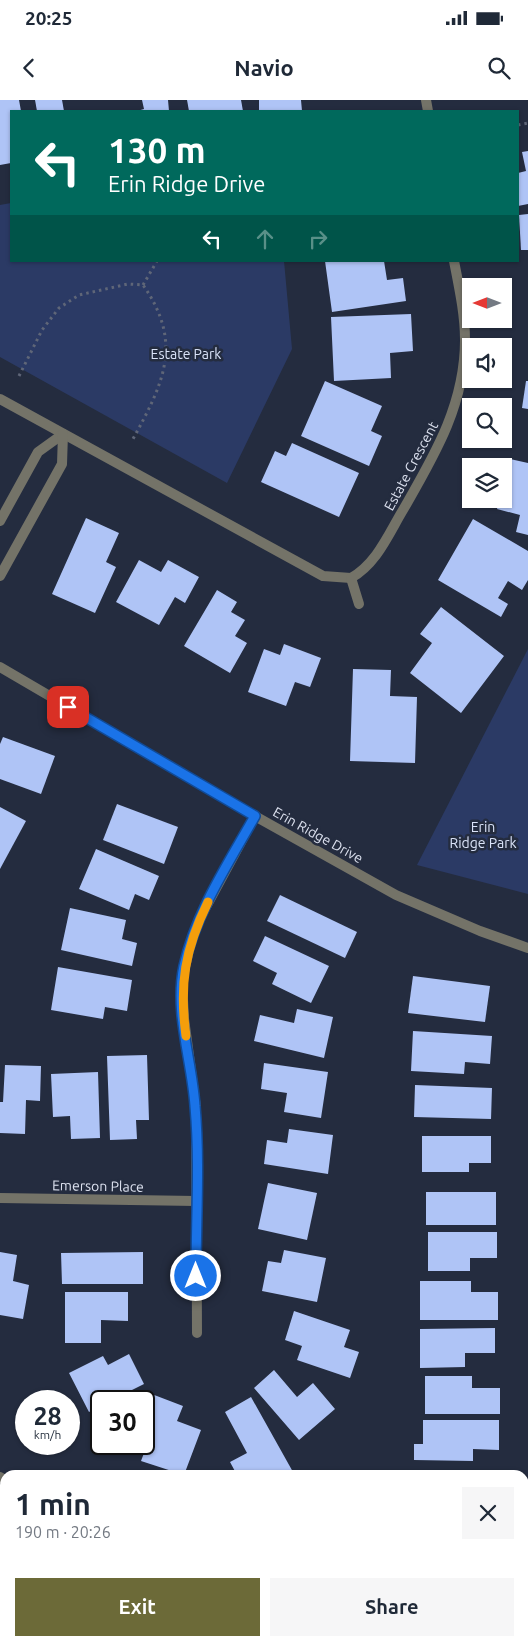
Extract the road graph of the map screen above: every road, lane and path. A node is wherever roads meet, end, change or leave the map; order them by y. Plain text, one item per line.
1 (156, 262) edge
2 (454, 262) edge
3 (143, 286) junction
4 (19, 376) dead end
5 (0, 399) edge
6 (63, 434) junction
7 (133, 440) dead end
8 (0, 521) edge
9 (0, 576) edge
10 (351, 578) junction
11 (359, 604) dead end
12 (0, 667) edge
13 (255, 816) junction
14 (528, 948) edge
15 (0, 1198) edge
16 (196, 1201) junction
17 (197, 1333) dead end

1 - 3 path
2 - 10 street, Estate Crescent
3 - 4 path
3 - 7 path
5 - 6 street
6 - 8 street
6 - 9 street
6 - 10 street
10 - 11 street
12 - 13 street, Erin Ridge Drive
13 - 14 street, Erin Ridge Drive
13 - 16 street
15 - 16 street, Emerson Place
16 - 17 street

